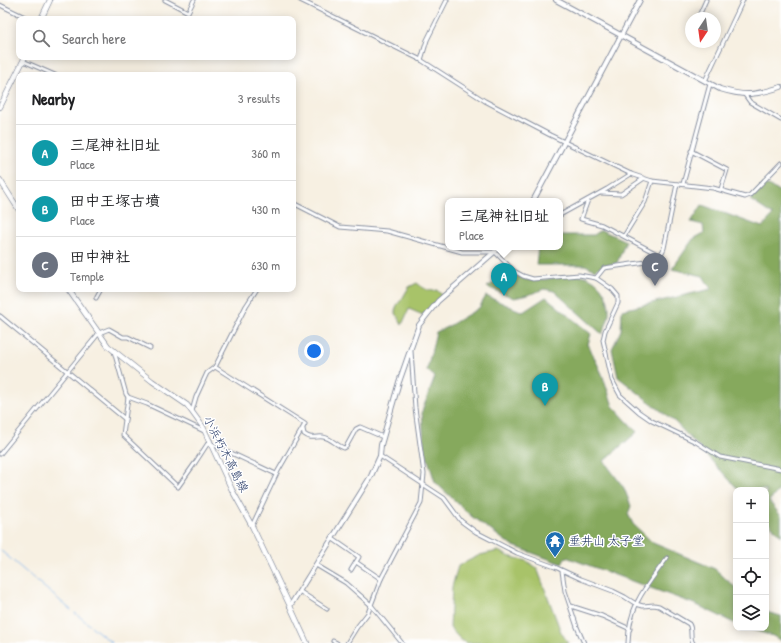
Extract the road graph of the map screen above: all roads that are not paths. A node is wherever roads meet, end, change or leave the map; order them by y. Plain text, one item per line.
1 (165, 0) edge
2 (194, 0) edge
3 (300, 0) edge
4 (447, 0) edge
5 (556, 0) edge
6 (640, 0) edge
7 (706, 0) edge
8 (743, 0) edge
9 (48, 1) edge
10 (0, 5) edge
11 (701, 12) edge
12 (23, 16) edge
13 (42, 16) edge
14 (622, 36) junction
15 (24, 60) edge
16 (26, 60) edge
17 (421, 60) junction
18 (18, 72) edge
19 (49, 72) edge
20 (16, 75) edge
21 (705, 81) junction
22 (710, 84) junction
23 (781, 87) edge
24 (746, 95) junction
25 (0, 107) edge
26 (781, 120) edge
27 (565, 142) junction
28 (691, 151) junction
29 (781, 163) edge
30 (631, 174) junction
31 (643, 179) junction
32 (0, 180) edge
33 (652, 181) junction
34 (677, 184) junction
35 (683, 184) junction
36 (721, 190) junction
37 (600, 193) junction
38 (535, 198) edge
39 (588, 200) junction
40 (16, 205) edge
41 (296, 205) edge
42 (563, 213) edge
43 (624, 236) junction
44 (445, 247) edge
45 (455, 250) edge
46 (495, 252) junction
47 (660, 256) junction
48 (596, 278) junction
49 (71, 292) edge
50 (99, 292) edge
51 (255, 292) edge
52 (96, 298) dead end
53 (0, 316) edge
54 (99, 333) junction
55 (410, 347) junction
56 (150, 348) dead end
57 (114, 351) junction
58 (215, 367) junction
59 (67, 371) junction
60 (128, 397) junction
61 (192, 411) junction
62 (125, 419) junction
63 (303, 429) junction
64 (206, 432) junction
65 (384, 437) junction
66 (211, 442) junction
67 (0, 454) edge
68 (380, 456) junction
69 (781, 469) edge
70 (276, 474) junction
71 (424, 485) junction
72 (252, 526) junction
73 (333, 539) junction
74 (667, 558) dead end
75 (356, 562) junction
76 (316, 565) junction
77 (351, 570) dead end
78 (562, 571) junction
79 (381, 579) junction
80 (300, 591) junction
81 (636, 604) junction
82 (371, 605) junction
83 (290, 606) junction
84 (571, 606) junction
85 (327, 609) dead end
86 (630, 629) junction
87 (333, 641) dead end
88 (307, 643) edge
89 (337, 643) edge
90 (348, 643) edge
91 (402, 643) edge
92 (584, 643) edge
93 (628, 643) edge
94 (693, 643) edge

1 - 2 street
3 - 17 street
4 - 17 street
5 - 14 main road
6 - 14 main road
7 - 11 street
8 - 21 street
9 - 13 main road
10 - 12 street
14 - 21 main road
14 - 27 main road
15 - 18 main road
16 - 19 street
17 - 27 street
20 - 25 main road
21 - 22 main road
22 - 24 main road
22 - 28 street
23 - 24 main road
24 - 26 street
27 - 30 street
27 - 38 main road
28 - 35 street
28 - 36 street
29 - 36 street
30 - 31 street
30 - 37 street
31 - 33 street
31 - 37 street
32 - 40 main road
33 - 34 street
33 - 43 street
34 - 35 street
34 - 47 street
35 - 36 street
37 - 39 street
39 - 42 street
39 - 43 street
41 - 44 street
43 - 47 street
45 - 46 street
46 - 48 street
46 - 55 main road
47 - 48 street
48 - 69 street
49 - 54 main road, 小浜朽木高島線
50 - 52 street
51 - 58 street
53 - 59 street
54 - 56 street
54 - 57 main road, 小浜朽木高島線
54 - 59 street
55 - 65 main road
55 - 71 street
57 - 60 street
57 - 61 main road, 小浜朽木高島線
58 - 61 street
58 - 63 street
59 - 62 street
59 - 67 street
60 - 62 street
60 - 64 street
61 - 64 main road, 小浜朽木高島線
62 - 66 street
63 - 65 street
63 - 70 street
64 - 66 main road, 小浜朽木高島線
65 - 68 main road
66 - 70 street
66 - 72 main road, 小浜朽木高島線
68 - 71 street
68 - 73 main road
70 - 72 street
71 - 78 street
71 - 79 street
72 - 83 main road, 小浜朽木高島線
73 - 75 street
73 - 76 main road
74 - 81 street
75 - 77 street
75 - 79 street
76 - 80 main road
76 - 82 street
78 - 81 street
78 - 84 street
79 - 82 street
80 - 83 main road
80 - 85 street
81 - 86 street
81 - 94 street
82 - 90 street
82 - 91 street
83 - 88 main road, 小浜朽木高島線
84 - 86 street
84 - 92 street
86 - 93 street
87 - 89 street

